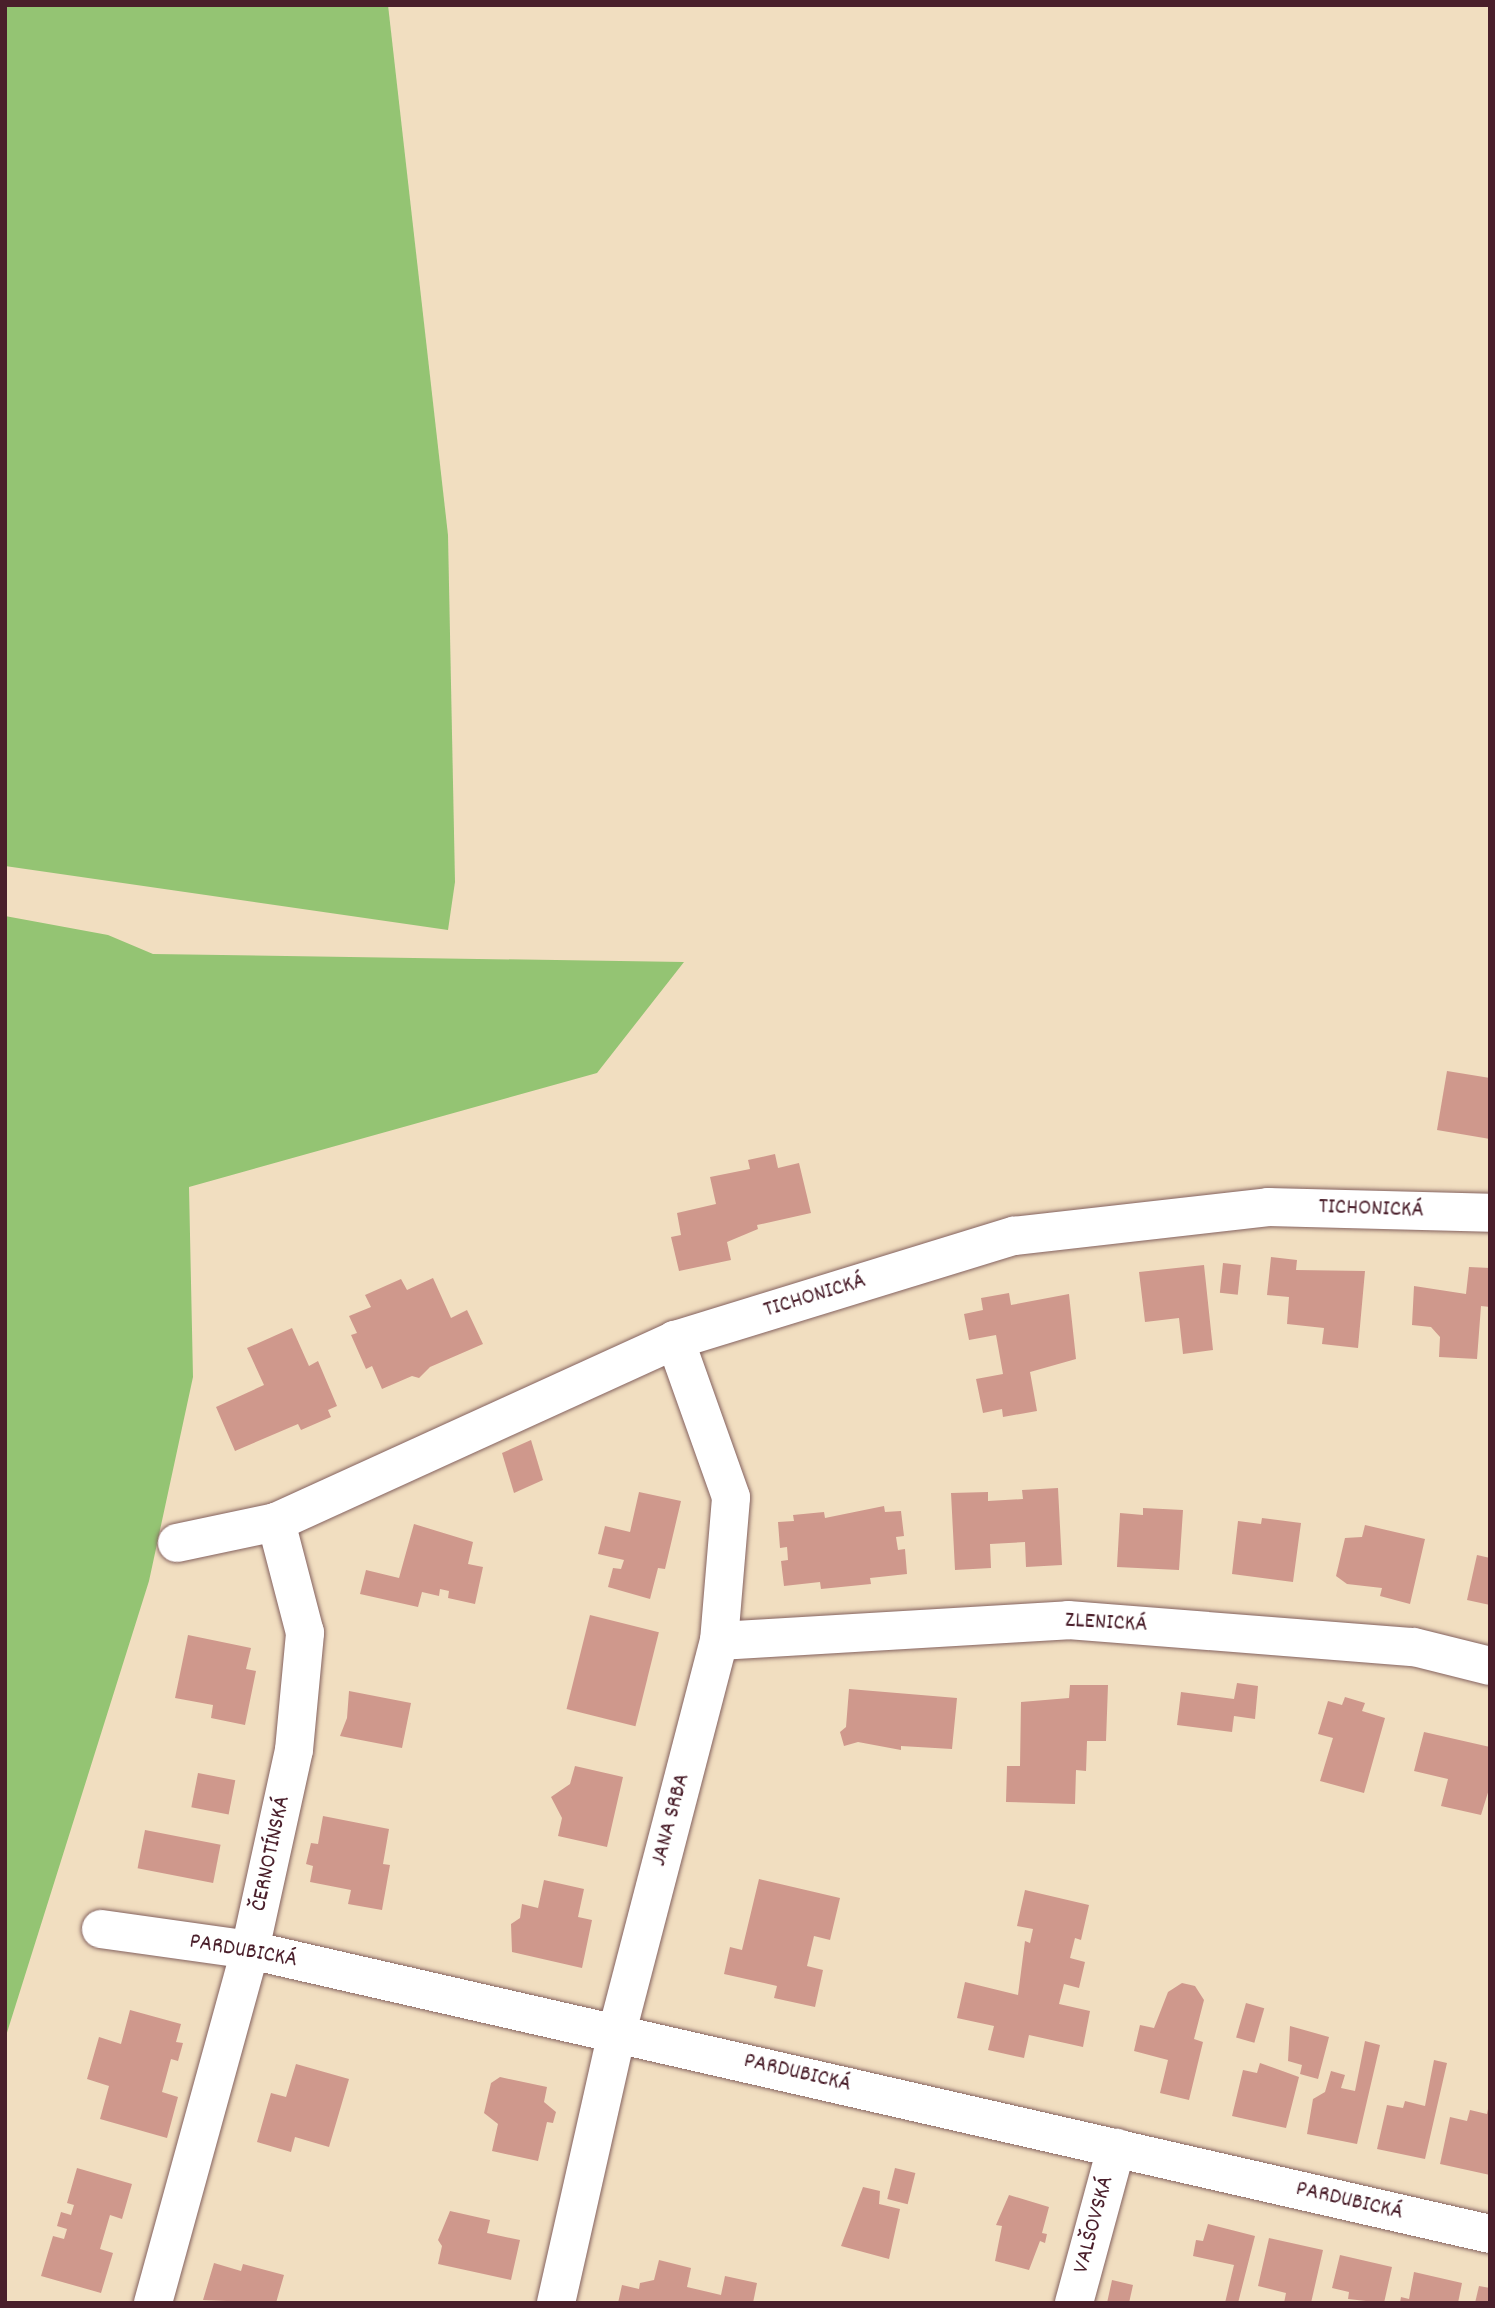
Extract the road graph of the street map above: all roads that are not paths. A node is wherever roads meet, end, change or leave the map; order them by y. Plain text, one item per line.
1 (1490, 1213) edge
2 (675, 1340) junction
3 (276, 1522) junction
4 (177, 1543) dead end
5 (719, 1641) junction
6 (1490, 1666) edge
7 (101, 1929) dead end
8 (250, 1950) junction
9 (617, 2032) junction
10 (1116, 2148) junction
11 (1490, 2234) edge
12 (153, 2303) edge
13 (556, 2303) edge
14 (1074, 2303) edge

1 - 2 street, TICHONICKÁ
2 - 3 street, TICHONICKÁ
2 - 5 street, JANA SRBA
3 - 4 street, TICHONICKÁ
3 - 8 street, ČERNOTÍNSKÁ
5 - 6 street, ZLENICKÁ
5 - 9 street, JANA SRBA
7 - 8 street, PARDUBICKÁ
8 - 9 street, PARDUBICKÁ
8 - 12 street, ČERNOTÍNSKÁ
9 - 10 street, PARDUBICKÁ
9 - 13 street, JANA SRBA
10 - 11 street, PARDUBICKÁ
10 - 14 street, VALŠOVSKÁ

